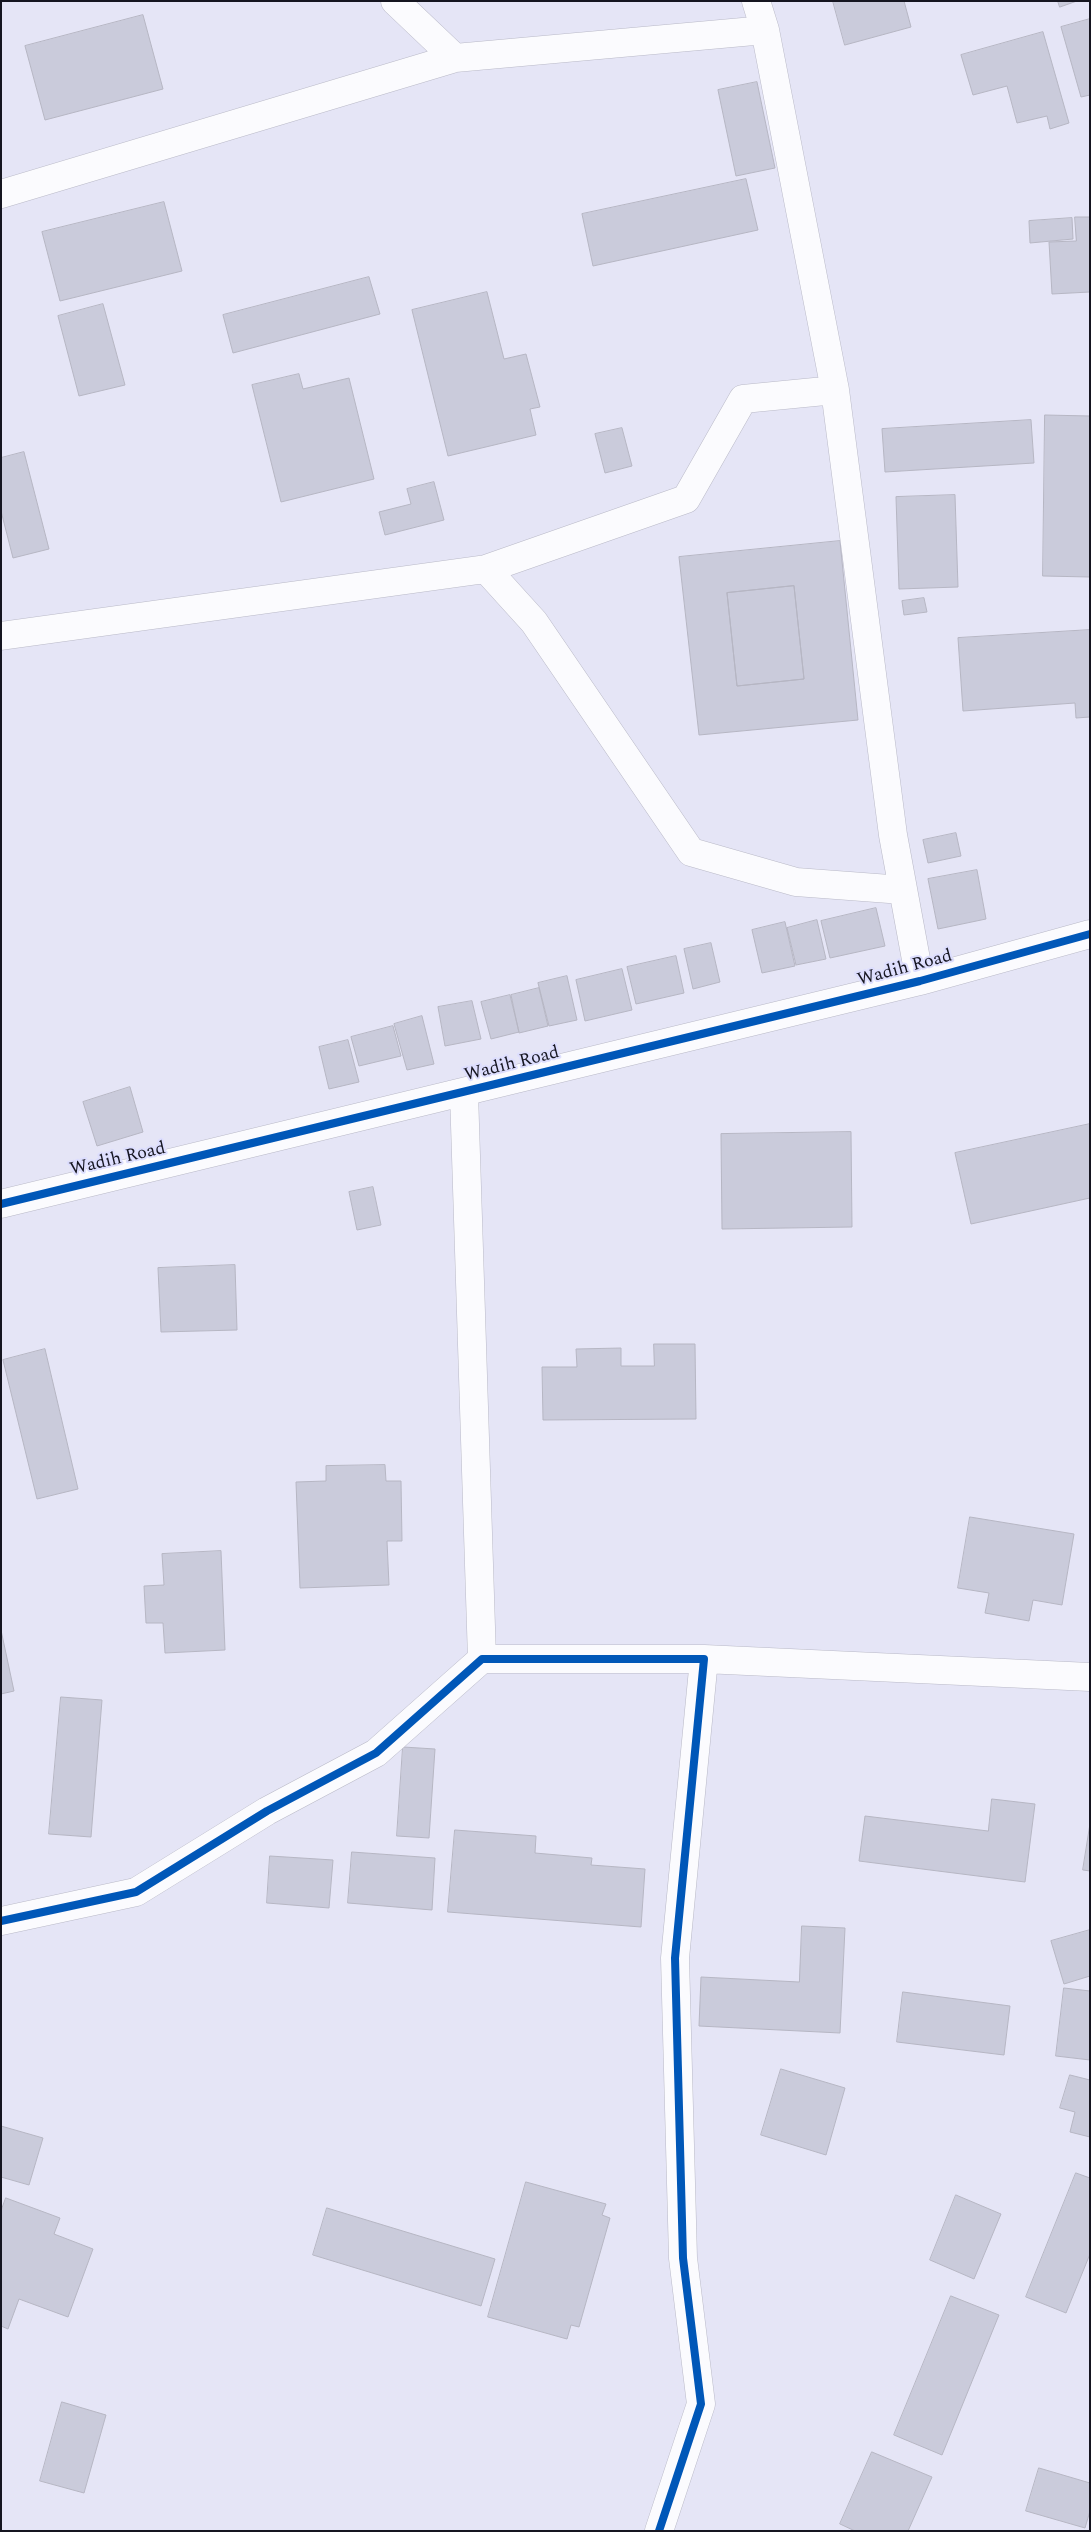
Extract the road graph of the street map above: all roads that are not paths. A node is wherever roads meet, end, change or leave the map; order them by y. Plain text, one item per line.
1 (395, 1) edge
2 (756, 1) edge
3 (765, 30) junction
4 (455, 58) junction
5 (1, 194) edge
6 (835, 390) junction
7 (486, 569) junction
8 (1, 636) edge
9 (903, 890) junction
10 (1090, 934) edge
11 (920, 982) junction
12 (464, 1093) junction
13 (1, 1204) edge
14 (482, 1659) junction
15 (704, 1659) junction
16 (1090, 1677) edge
17 (1, 1921) edge
18 (659, 2531) edge

1 - 4 street
2 - 3 street
3 - 4 street
3 - 6 street
4 - 5 street
6 - 7 street
6 - 9 street
7 - 8 street
7 - 9 street
9 - 11 street
10 - 11 street, Wadih Road
11 - 12 street, Wadih Road
12 - 13 street, Wadih Road
12 - 14 street
14 - 15 street
14 - 17 street
15 - 16 street
15 - 18 street

